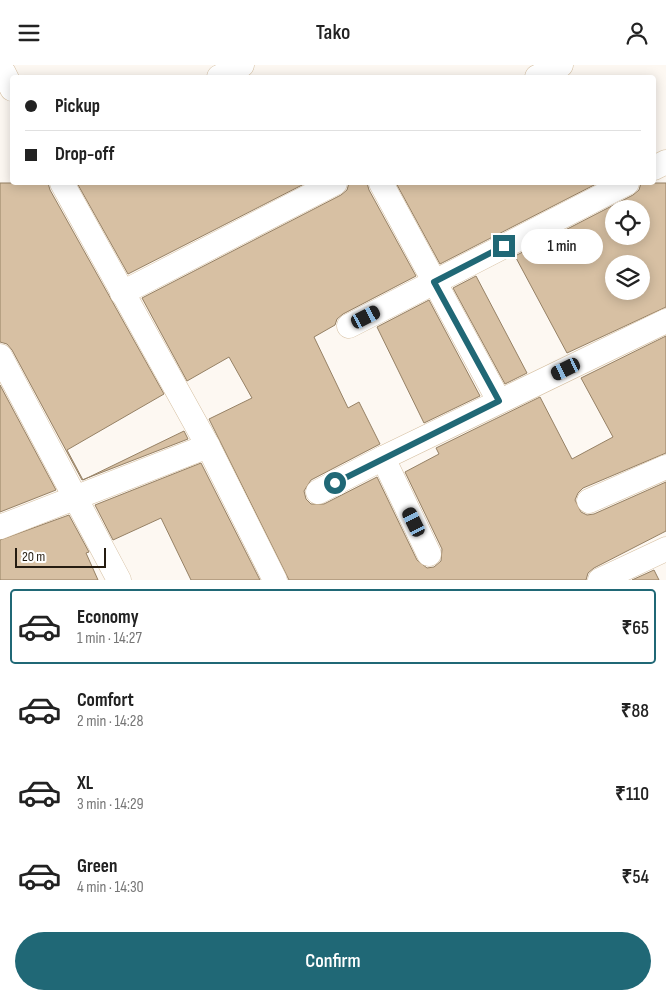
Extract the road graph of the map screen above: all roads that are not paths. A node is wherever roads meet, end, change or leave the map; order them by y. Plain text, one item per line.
1 (242, 65) edge
2 (561, 65) edge
3 (0, 75) edge
4 (223, 75) edge
5 (541, 75) edge
6 (10, 85) edge
7 (63, 185) edge
8 (331, 185) edge
9 (381, 185) edge
10 (623, 185) edge
11 (434, 282) junction
12 (122, 293) junction
13 (666, 321) edge
14 (349, 326) dead end
15 (0, 356) edge
16 (499, 401) junction
17 (208, 446) junction
18 (383, 458) junction
19 (666, 467) edge
20 (318, 492) dead end
21 (74, 499) junction
22 (589, 501) dead end
23 (0, 527) edge
24 (666, 549) edge
25 (429, 554) dead end
26 (119, 580) edge
27 (275, 580) edge
28 (600, 580) edge

1 - 4 street
2 - 5 street
3 - 6 street
7 - 12 street
8 - 12 street
9 - 11 street
10 - 11 street
11 - 14 street
11 - 16 street
12 - 17 street
13 - 16 street
15 - 21 street
16 - 18 street
17 - 21 street
17 - 27 street
18 - 20 street
18 - 25 street
19 - 22 street
21 - 23 street
21 - 26 street
24 - 28 street

